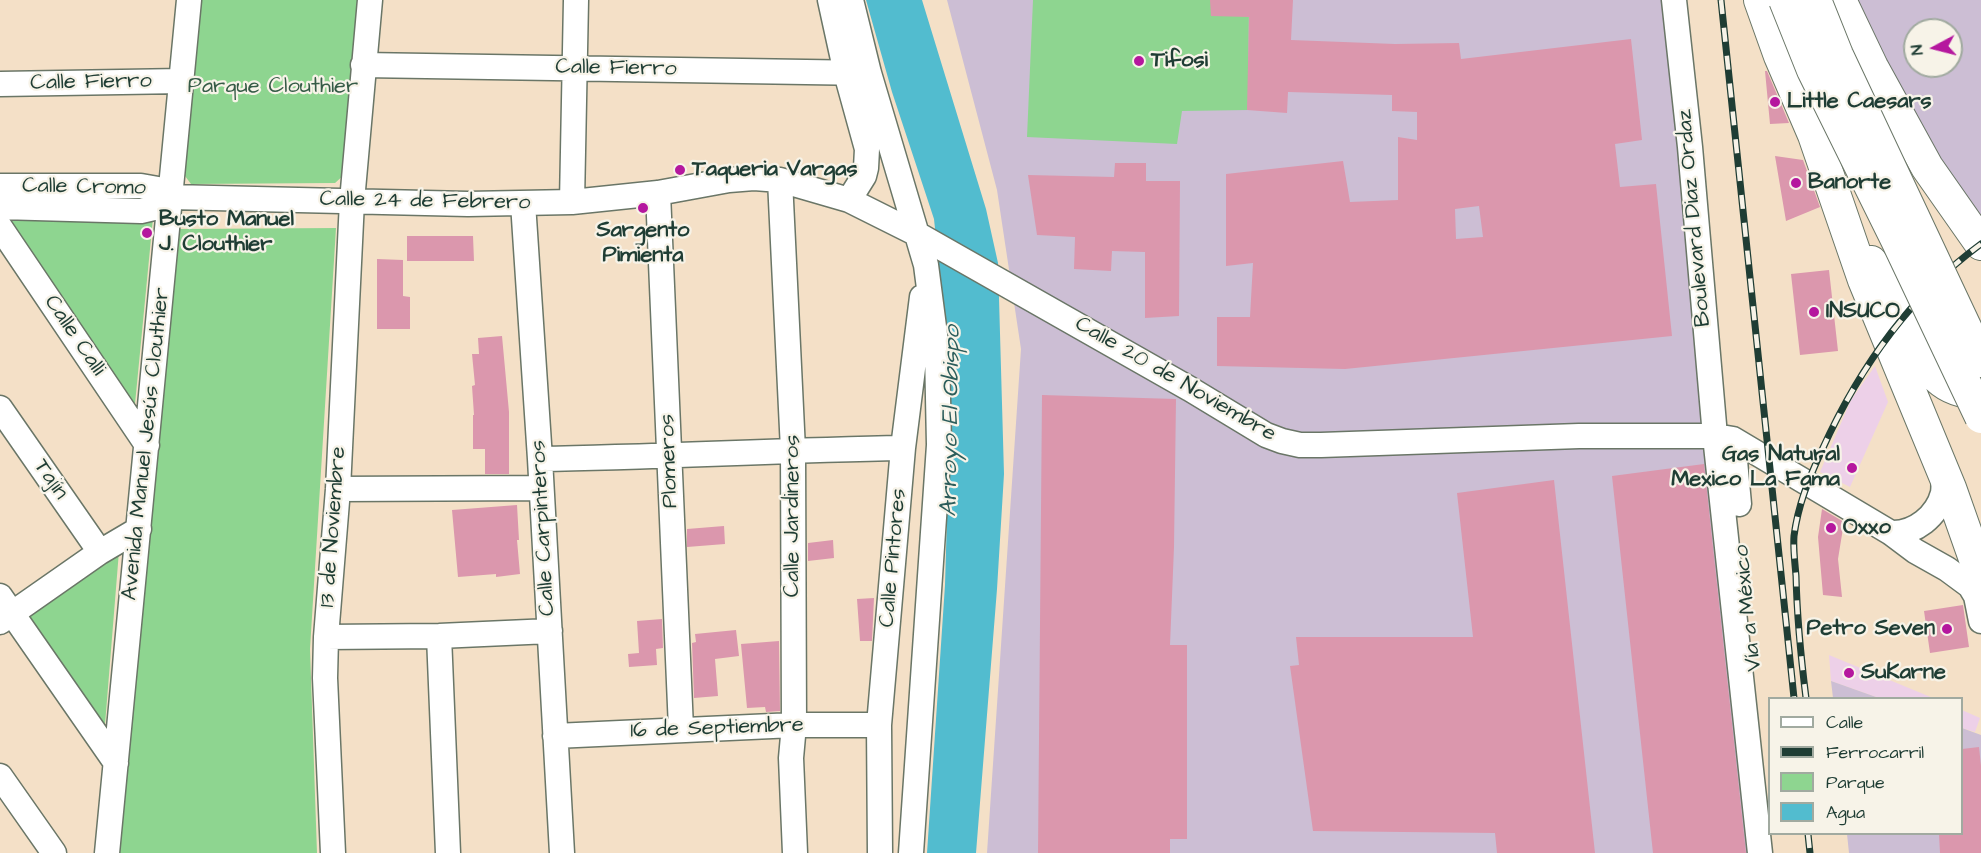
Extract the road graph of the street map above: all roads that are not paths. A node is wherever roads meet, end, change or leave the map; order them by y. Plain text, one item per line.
1 (189, 0) edge
2 (370, 0) edge
3 (576, 0) edge
4 (830, 0) edge
5 (851, 0) edge
6 (1674, 0) edge
7 (1760, 0) edge
8 (1785, 0) edge
9 (1815, 0) edge
10 (1840, 0) edge
11 (363, 65) junction
12 (574, 68) junction
13 (858, 73) junction
14 (182, 81) junction
15 (0, 84) edge
16 (1927, 167) junction
17 (780, 180) junction
18 (0, 186) edge
19 (658, 193) junction
20 (171, 197) junction
21 (849, 200) junction
22 (352, 201) junction
23 (572, 202) junction
24 (523, 203) junction
25 (0, 207) edge
26 (0, 227) edge
27 (1848, 232) junction
28 (917, 234) junction
29 (1981, 244) edge
30 (926, 265) junction
31 (1981, 361) edge
32 (1981, 393) edge
33 (0, 408) edge
34 (1981, 417) edge
35 (1724, 437) junction
36 (147, 445) junction
37 (903, 448) junction
38 (794, 450) junction
39 (669, 457) junction
40 (540, 459) junction
41 (1944, 474) junction
42 (541, 488) junction
43 (338, 489) junction
44 (139, 529) junction
45 (1892, 534) junction
46 (100, 552) junction
47 (1981, 576) edge
48 (4, 610) edge
49 (1981, 621) edge
50 (550, 631) junction
51 (439, 636) junction
52 (326, 637) junction
53 (794, 725) junction
54 (879, 725) junction
55 (681, 729) junction
56 (555, 736) junction
57 (116, 763) junction
58 (0, 776) edge
59 (1768, 797) edge
60 (1772, 835) edge
61 (54, 853) edge
62 (107, 853) edge
63 (333, 853) edge
64 (448, 853) edge
65 (562, 853) edge
66 (795, 853) edge
67 (880, 853) edge
68 (911, 853) edge
69 (1760, 853) edge
70 (1773, 853) edge

1 - 14 street, Avenida Manuel Jesús Clouthier
2 - 11 street, 13 de Noviembre
3 - 12 street
4 - 13 street
5 - 13 street
6 - 35 street, Boulevard Diaz Ordaz
7 - 27 main road
8 - 34 main road, bridge
9 - 31 main road, bridge
10 - 16 main road
11 - 12 street, Calle Fierro
11 - 22 street, 13 de Noviembre
12 - 13 street, Calle Fierro
12 - 23 street
13 - 21 street
13 - 28 street
14 - 15 street, Calle Fierro
14 - 20 street, Avenida Manuel Jesús Clouthier
16 - 27 main road
16 - 29 main road
17 - 19 street, Calle 20 de Noviembre
17 - 21 street, Calle 20 de Noviembre
17 - 38 street, Calle Jardineros
18 - 20 street, Calle Cromo
19 - 23 street, Calle 20 de Noviembre
19 - 39 street, Plomeros
20 - 22 street, Calle 24 de Febrero
20 - 25 street, Calle Cromo
20 - 36 street, Avenida Manuel Jesús Clouthier
21 - 28 street, Calle 20 de Noviembre
22 - 24 street, Calle 24 de Febrero
22 - 43 street, 13 de Noviembre
23 - 24 street, Calle 24 de Febrero
24 - 40 street, Calle Carpinteros
26 - 36 street, Calle Calli
27 - 32 main road
27 - 41 main road
28 - 30 street
28 - 35 street, Calle 20 de Noviembre
30 - 37 street, Calle Pintores
30 - 68 street
33 - 46 street, Tajín
35 - 45 street
35 - 59 street, Vía a México
35 - 69 street
36 - 44 street, Avenida Manuel Jesús Clouthier
37 - 38 street
37 - 54 street, Calle Pintores
38 - 39 street
38 - 53 street, Calle Jardineros
39 - 40 street
39 - 55 street, Plomeros
40 - 42 street, Calle Carpinteros
41 - 45 street
41 - 47 main road
42 - 43 street
42 - 50 street, Calle Carpinteros
43 - 52 street, 13 de Noviembre
44 - 46 street
44 - 57 street, Avenida Manuel Jesús Clouthier
45 - 47 street
45 - 49 street
46 - 48 street
48 - 57 street
50 - 51 street
50 - 56 street, Calle Carpinteros
51 - 52 street
51 - 64 street
52 - 63 street, 13 de Noviembre
53 - 54 street, 16 de Septiembre
53 - 55 street, 16 de Septiembre
53 - 66 street, Calle Jardineros
54 - 67 street, Calle Pintores
55 - 56 street, 16 de Septiembre
56 - 65 street, Calle Carpinteros
57 - 62 street, Avenida Manuel Jesús Clouthier
58 - 61 street
60 - 70 street

